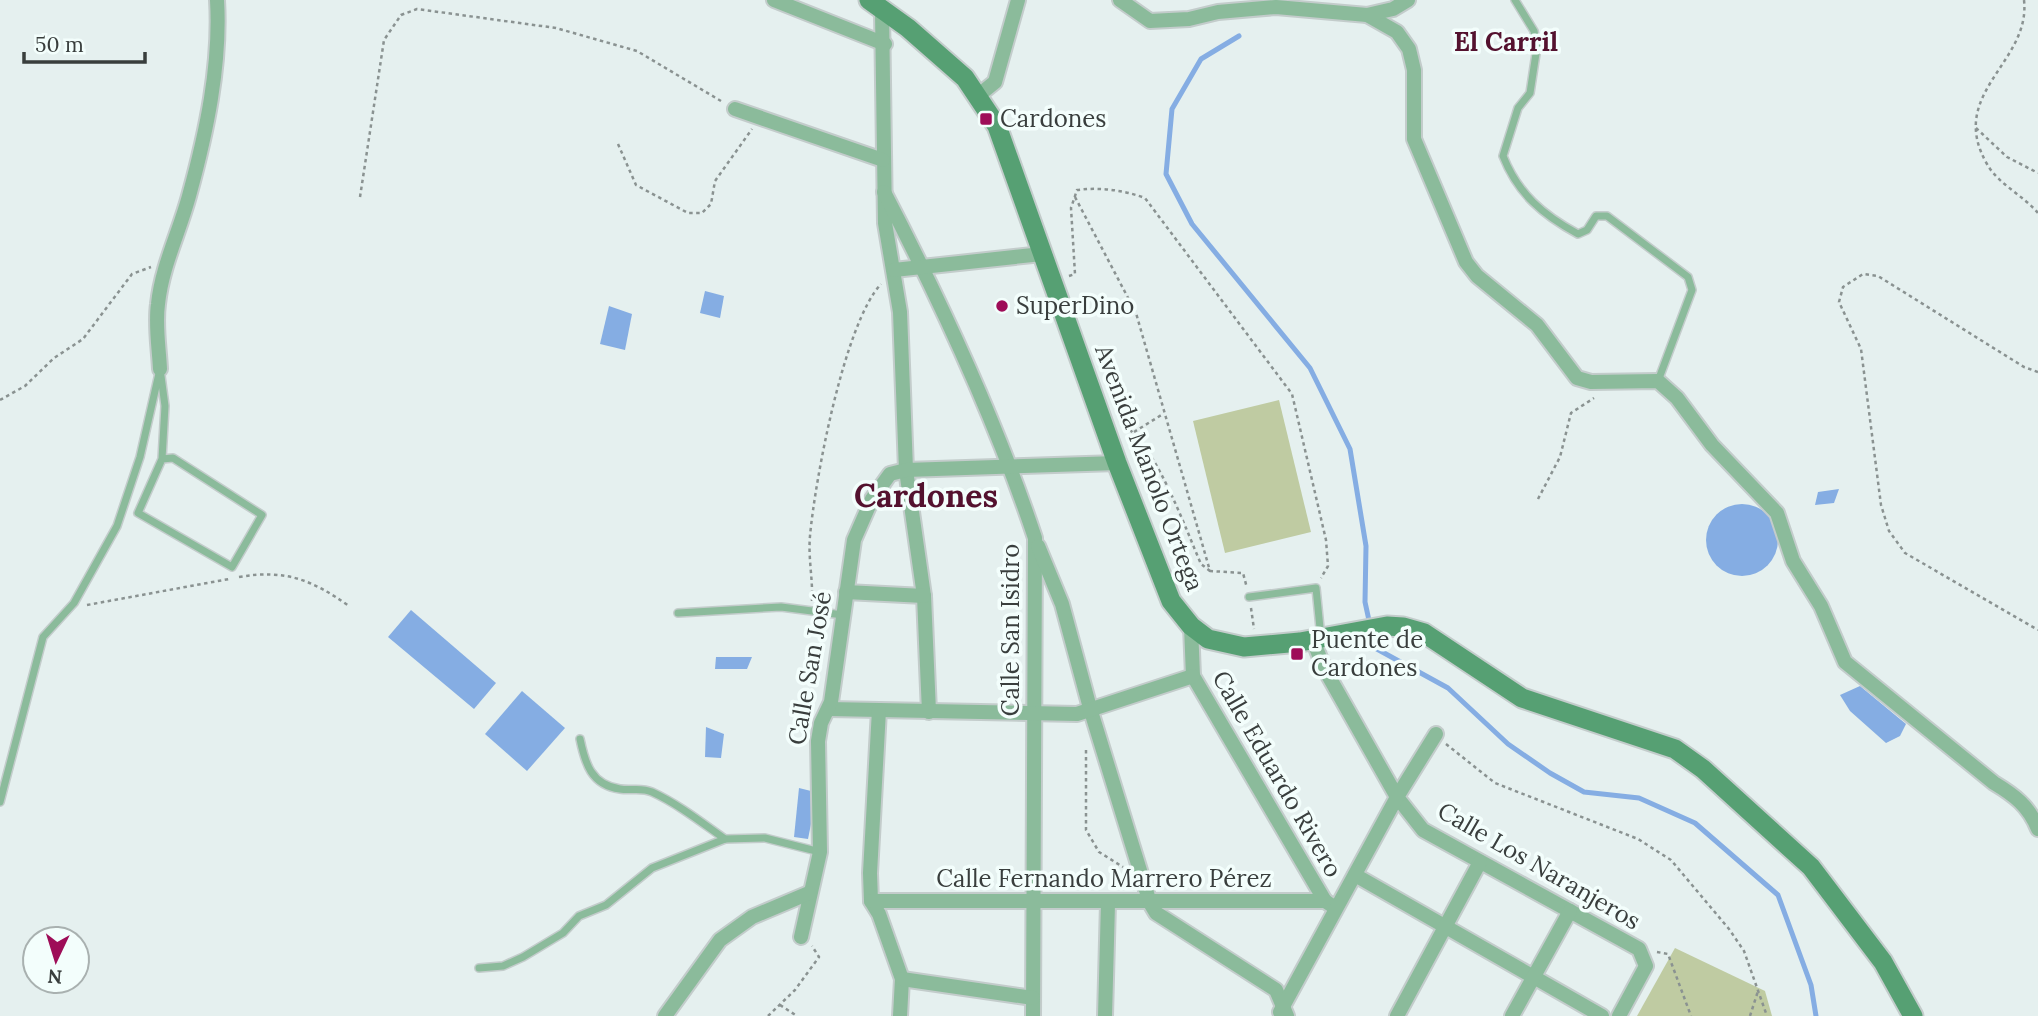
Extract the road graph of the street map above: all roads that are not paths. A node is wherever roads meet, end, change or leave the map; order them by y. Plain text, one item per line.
1 (217, 0) edge
2 (774, 0) edge
3 (1018, 0) edge
4 (1120, 0) edge
5 (1408, 0) edge
6 (1515, 0) edge
7 (877, 4) edge
8 (1367, 15) junction
9 (885, 44) junction
10 (979, 95) junction
11 (735, 109) road end
12 (883, 160) junction
13 (884, 192) junction
14 (1042, 254) junction
15 (922, 267) junction
16 (894, 270) junction
17 (160, 369) junction
18 (1658, 381) junction
19 (162, 459) junction
20 (1117, 463) junction
21 (1011, 467) junction
22 (906, 470) junction
23 (1035, 538) junction
24 (846, 592) junction
25 (923, 596) junction
26 (1249, 597) road end
27 (678, 613) dead end
28 (843, 615) junction
29 (1191, 626) junction
30 (1317, 639) junction
31 (1193, 676) junction
32 (1090, 708) junction
33 (829, 709) junction
34 (879, 710) junction
35 (929, 712) junction
36 (1035, 714) junction
37 (1436, 734) road end
38 (580, 739) dead end
39 (1397, 797) junction
40 (0, 803) edge
41 (2038, 829) edge
42 (724, 839) junction
43 (820, 852) junction
44 (1480, 862) junction
45 (1355, 875) junction
46 (809, 893) junction
47 (871, 901) junction
48 (1034, 901) junction
49 (1108, 903) junction
50 (1150, 904) junction
51 (1330, 904) junction
52 (1570, 911) junction
53 (1445, 926) junction
54 (801, 937) road end
55 (479, 968) dead end
56 (901, 979) junction
57 (1533, 979) junction
58 (1033, 998) junction
59 (1282, 1013) edge
60 (664, 1016) edge
61 (900, 1016) edge
62 (1033, 1016) edge
63 (1105, 1016) edge
64 (1396, 1016) edge
65 (1512, 1016) edge
66 (1602, 1016) edge
67 (1619, 1016) edge
68 (1913, 1016) edge

1 - 17 street
2 - 9 street
3 - 10 street
4 - 8 street
5 - 8 street
6 - 18 lane
7 - 9 street
7 - 10 street, Avenida Manolo Ortega
8 - 18 street
9 - 12 street
10 - 14 street, Avenida Manolo Ortega
11 - 12 street
12 - 13 street
13 - 15 street, Calle San Isidro
13 - 16 street
14 - 15 street
14 - 20 street, Avenida Manolo Ortega
15 - 16 street
15 - 21 street, Calle San Isidro
16 - 22 street
17 - 19 lane
17 - 40 lane
18 - 41 street
19 - 19 lane
20 - 21 street
20 - 29 street, Avenida Manolo Ortega
21 - 22 street
21 - 23 street, Calle San Isidro
22 - 24 street, Calle San José
22 - 25 street
23 - 32 street
23 - 36 street, Calle San Isidro
24 - 25 street
24 - 28 street, Calle San José
25 - 35 street
26 - 30 lane
27 - 28 lane
28 - 33 street, Calle San José
29 - 30 street, Avenida Manolo Ortega
29 - 31 street, Calle Eduardo Rivero
30 - 39 street, Calle Los Naranjeros
30 - 68 street, Avenida Manolo Ortega
31 - 32 street
31 - 51 street, Calle Eduardo Rivero
32 - 36 street
32 - 50 street
33 - 34 street
33 - 43 street, Calle San José
34 - 35 street
34 - 47 street
35 - 36 street
36 - 48 street, Calle San Isidro
37 - 39 street
38 - 42 lane
39 - 44 street, Calle Los Naranjeros
39 - 45 street
42 - 43 lane
42 - 55 lane
43 - 46 street, Calle San José
44 - 52 street, Calle Los Naranjeros
44 - 53 street
45 - 51 street
45 - 53 street
46 - 54 street, Calle San José
46 - 60 street
47 - 48 street, Calle Fernando Marrero Pérez
47 - 56 street
48 - 49 street, Calle Fernando Marrero Pérez
48 - 58 street, Calle San Isidro
49 - 50 street, Calle Fernando Marrero Pérez
49 - 63 street
50 - 51 street, Calle Fernando Marrero Pérez
50 - 59 street
51 - 59 street
52 - 57 street
52 - 67 street, Calle Los Naranjeros
53 - 57 street
53 - 64 street
56 - 58 street
56 - 61 street
57 - 65 street
57 - 66 street
58 - 62 street, Calle San Isidro

